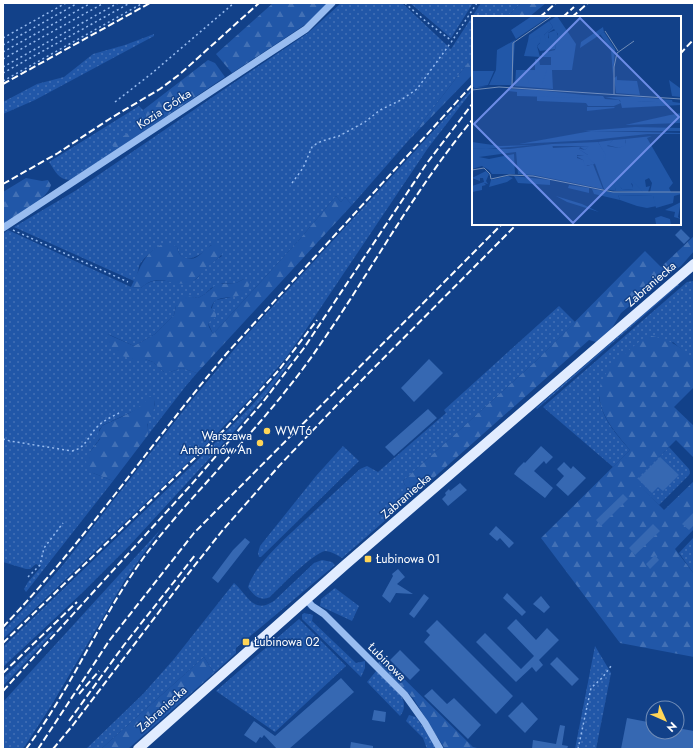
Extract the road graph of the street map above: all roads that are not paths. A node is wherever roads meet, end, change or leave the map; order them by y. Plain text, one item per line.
1 (332, 3) edge
2 (5, 227) edge
3 (693, 266) edge
4 (307, 600) junction
5 (138, 749) edge
6 (440, 749) edge

1 - 2 street, Kozia Górka
3 - 4 main road, Zabraniecka
4 - 5 main road, Zabraniecka
4 - 6 street, Łubinowa

